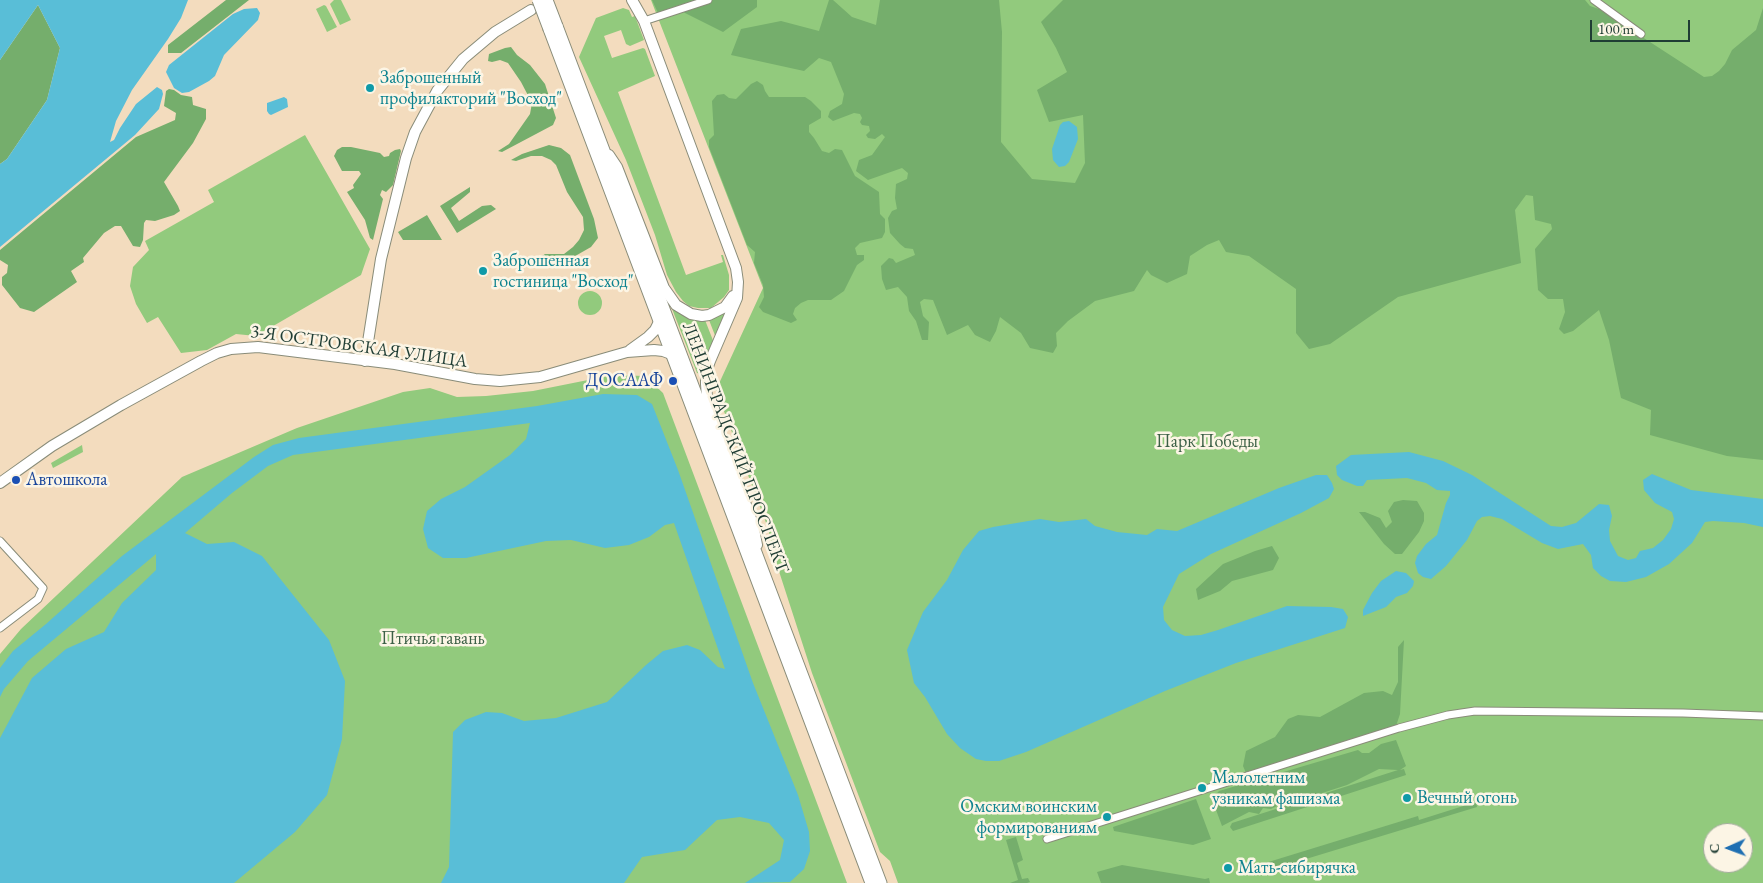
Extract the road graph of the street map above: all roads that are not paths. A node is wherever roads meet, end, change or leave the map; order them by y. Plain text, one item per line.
1 (547, 0) edge
2 (632, 0) edge
3 (708, 0) edge
4 (1594, 0) edge
5 (534, 5) edge
6 (644, 20) junction
7 (553, 28) junction
8 (1641, 34) dead end
9 (599, 138) junction
10 (737, 276) junction
11 (659, 322) junction
12 (627, 352) junction
13 (671, 354) junction
14 (365, 361) junction
15 (0, 483) edge
16 (0, 541) edge
17 (760, 564) junction
18 (0, 628) edge
19 (1763, 716) edge
20 (1046, 839) dead end
21 (871, 883) edge
22 (881, 883) edge

1 - 7 main road, bridge
2 - 6 street
3 - 6 street
4 - 8 street
5 - 7 main road, bridge
5 - 14 street
6 - 10 street
7 - 9 main road, ЛЕНИНГРАДСКИЙ ПРОСПЕКТ
7 - 11 main road, ЛЕНИНГРАДСКИЙ ПРОСПЕКТ
9 - 10 street
9 - 17 main road, ЛЕНИНГРАДСКИЙ ПРОСПЕКТ
10 - 17 street
11 - 12 street
11 - 13 main road, ЛЕНИНГРАДСКИЙ ПРОСПЕКТ
12 - 13 street
12 - 14 street, 3-Я ОСТРОВСКАЯ УЛИЦА
13 - 21 main road, ЛЕНИНГРАДСКИЙ ПРОСПЕКТ
14 - 15 street, 3-Я ОСТРОВСКАЯ УЛИЦА
16 - 18 street
17 - 22 main road, ЛЕНИНГРАДСКИЙ ПРОСПЕКТ
19 - 20 street

